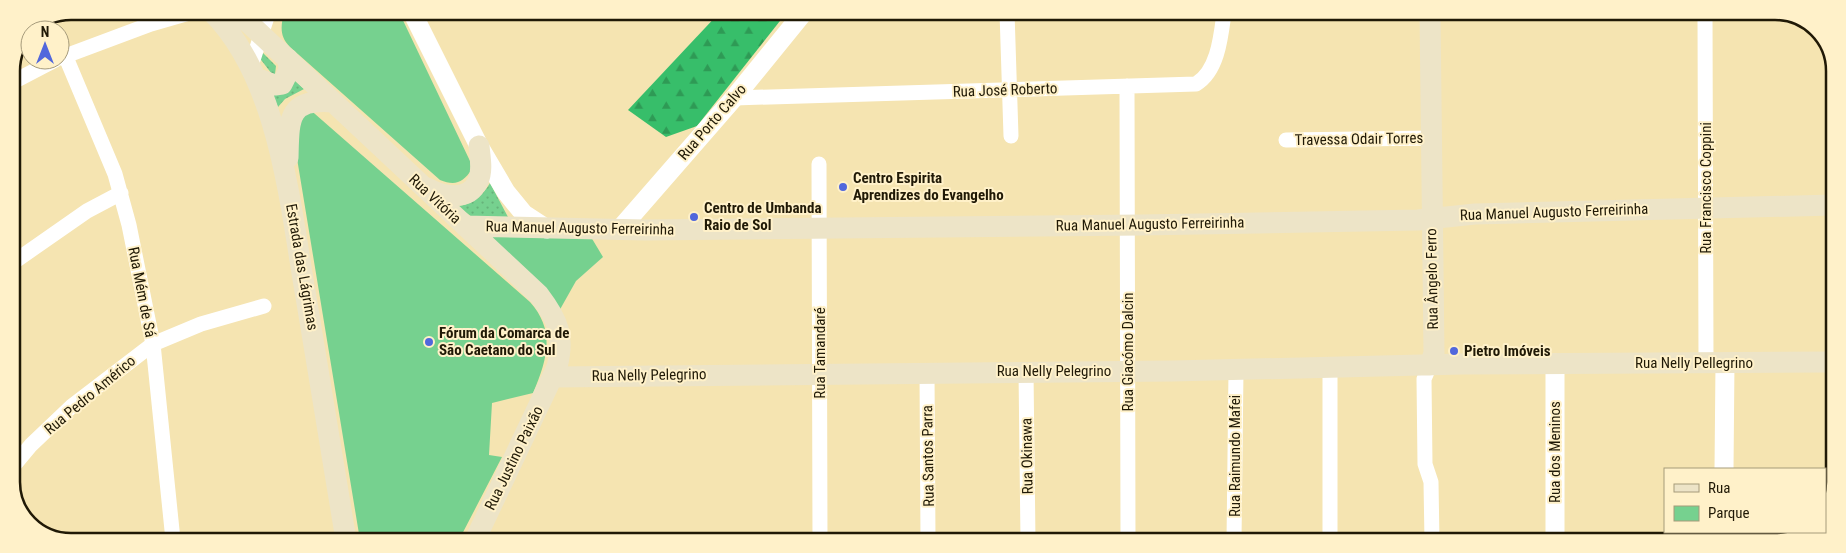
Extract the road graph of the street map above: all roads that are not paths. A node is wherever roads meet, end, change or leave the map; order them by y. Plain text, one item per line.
1 (170, 20) edge
2 (220, 20) edge
3 (245, 20) edge
4 (266, 20) edge
5 (416, 20) edge
6 (797, 20) edge
7 (1007, 20) edge
8 (1223, 20) edge
9 (1430, 20) edge
10 (1705, 20) edge
11 (262, 34) junction
12 (70, 55) edge
13 (288, 59) junction
14 (36, 70) edge
15 (66, 70) edge
16 (254, 72) junction
17 (20, 78) edge
18 (1127, 86) junction
19 (1010, 90) junction
20 (734, 98) junction
21 (333, 102) junction
22 (1012, 136) dead end
23 (1432, 138) junction
24 (1286, 140) dead end
25 (479, 146) junction
26 (819, 164) dead end
27 (286, 180) junction
28 (420, 185) junction
29 (121, 193) junction
30 (1826, 205) edge
31 (1706, 208) junction
32 (1431, 218) junction
33 (1127, 224) junction
34 (465, 226) junction
35 (821, 228) junction
36 (546, 229) junction
37 (618, 230) junction
38 (20, 258) edge
39 (264, 306) dead end
40 (153, 344) junction
41 (1826, 362) edge
42 (1715, 363) junction
43 (1555, 364) junction
44 (1430, 365) junction
45 (1330, 368) junction
46 (1236, 370) junction
47 (1026, 371) junction
48 (1129, 371) junction
49 (927, 372) junction
50 (820, 373) junction
51 (554, 377) junction
52 (20, 458) edge
53 (1724, 468) edge
54 (171, 533) edge
55 (345, 533) edge
56 (478, 533) edge
57 (820, 533) edge
58 (928, 533) edge
59 (1028, 533) edge
60 (1128, 533) edge
61 (1234, 533) edge
62 (1330, 533) edge
63 (1432, 533) edge
64 (1555, 533) edge

1 - 12 street
2 - 16 main road, Estrada das Lágrimas
3 - 11 main road
4 - 11 street
5 - 25 street
6 - 20 street, Rua Porto Calvo
7 - 19 street
8 - 18 street, Rua José Roberto
9 - 23 main road, Rua Ângelo Ferro
10 - 31 street, Rua Francisco Coppini
11 - 13 main road
11 - 16 street
13 - 16 main road
13 - 21 main road
14 - 17 street
15 - 29 street, Rua Mém de Sá
16 - 27 main road, Estrada das Lágrimas
18 - 19 street, Rua José Roberto
18 - 33 street, Rua Giacómo Dalcin
19 - 20 street, Rua José Roberto
19 - 22 street
20 - 37 street, Rua Porto Calvo
21 - 27 main road
21 - 28 main road, Rua Vitória
23 - 24 street, Travessa Odair Torres
23 - 32 main road, Rua Ângelo Ferro
25 - 28 main road
25 - 36 street
26 - 35 street, Rua Tamandaré
27 - 55 main road, Estrada das Lágrimas
28 - 34 main road, Rua Vitória
29 - 38 street
29 - 40 street, Rua Mém de Sá
30 - 31 main road, Rua Manuel Augusto Ferreirinha
31 - 32 main road, Rua Manuel Augusto Ferreirinha
31 - 42 street, Rua Francisco Coppini
32 - 33 main road, Rua Manuel Augusto Ferreirinha
32 - 44 main road, Rua Ângelo Ferro
33 - 35 main road, Rua Manuel Augusto Ferreirinha
33 - 48 street, Rua Giacómo Dalcin
34 - 36 main road, Rua Manuel Augusto Ferreirinha
34 - 51 main road, Rua Vitória
35 - 37 main road, Rua Manuel Augusto Ferreirinha
35 - 50 street, Rua Tamandaré
36 - 37 main road, Rua Manuel Augusto Ferreirinha
39 - 40 street, Rua Pedro Américo
40 - 52 street, Rua Pedro Américo
40 - 54 street, Rua Mém de Sá
41 - 42 main road, Rua Nelly Pellegrino
42 - 43 main road, Rua Nelly Pellegrino
42 - 53 street
43 - 44 main road, Rua Nelly Pelegrino
43 - 64 street, Rua dos Meninos
44 - 45 main road, Rua Nelly Pelegrino
44 - 63 street, Rua Ângelo Ferro
45 - 46 main road, Rua Nelly Pelegrino
45 - 62 street
46 - 48 main road, Rua Nelly Pelegrino
46 - 61 street, Rua Raimundo Mafei
47 - 48 main road, Rua Nelly Pelegrino
47 - 49 main road, Rua Nelly Pelegrino
47 - 59 street, Rua Okinawa
48 - 60 street, Rua Giacómo Dalcin
49 - 50 main road, Rua Nelly Pelegrino
49 - 58 street, Rua Santos Parra
50 - 51 main road, Rua Nelly Pelegrino
50 - 57 street, Rua Tamandaré
51 - 56 main road, Rua Justino Paixão

